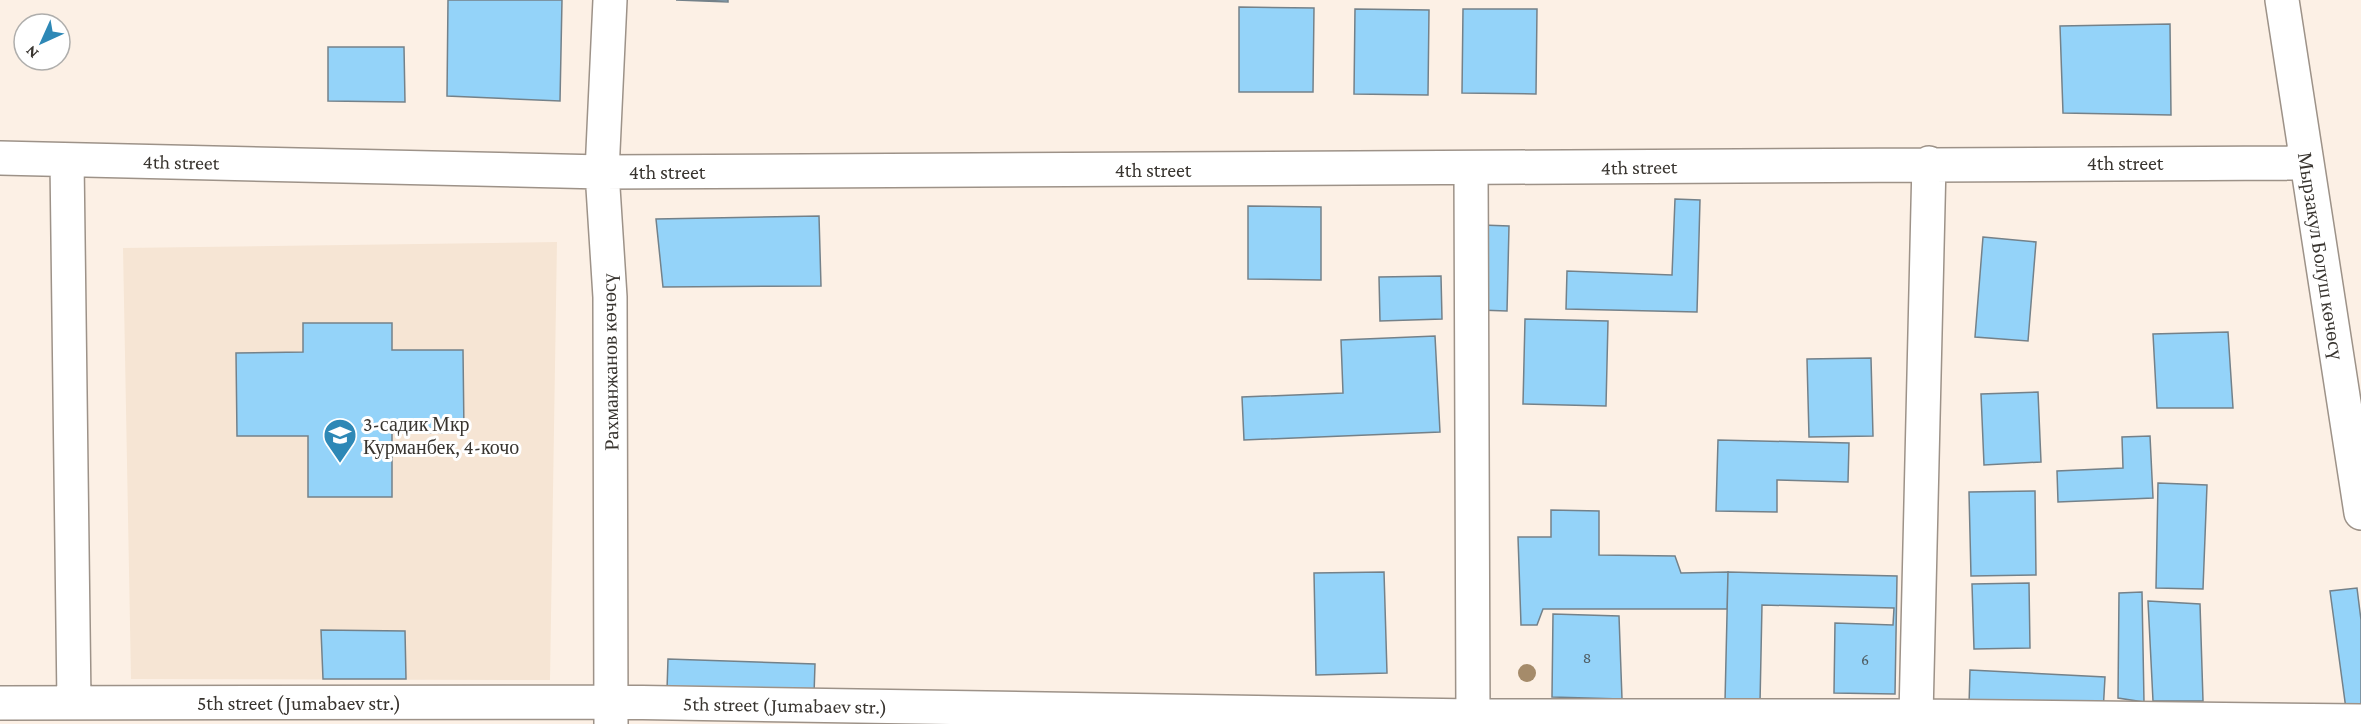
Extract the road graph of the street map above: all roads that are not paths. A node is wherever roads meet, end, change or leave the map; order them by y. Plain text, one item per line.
1 (610, 0) edge
2 (2282, 0) edge
3 (0, 158) edge
4 (67, 160) junction
5 (1929, 163) junction
6 (2307, 163) junction
7 (1471, 169) junction
8 (602, 172) junction
9 (2361, 513) edge
10 (0, 703) edge
11 (74, 703) junction
12 (611, 713) edge
13 (1473, 716) junction
14 (1916, 716) junction
15 (2361, 722) edge

1 - 8 street, Рахманжанов көчөсү
2 - 6 street, Мырзакул Болуш көчөсү
3 - 4 street, 4th street
4 - 8 street, 4th street
4 - 11 street
5 - 6 street, 4th street
5 - 7 street, 4th street
5 - 14 street
6 - 9 street, Мырзакул Болуш көчөсү
7 - 8 street, 4th street
7 - 13 street
8 - 12 street, Рахманжанов көчөсү
10 - 11 street, 5th street (Jumabaev str.)
11 - 12 street, 5th street (Jumabaev str.)
12 - 13 street, 5th street (Jumabaev str.)
13 - 14 street, 5th street (Jumabaev str.)
14 - 15 street, 5th street (Jumabaev str.)

